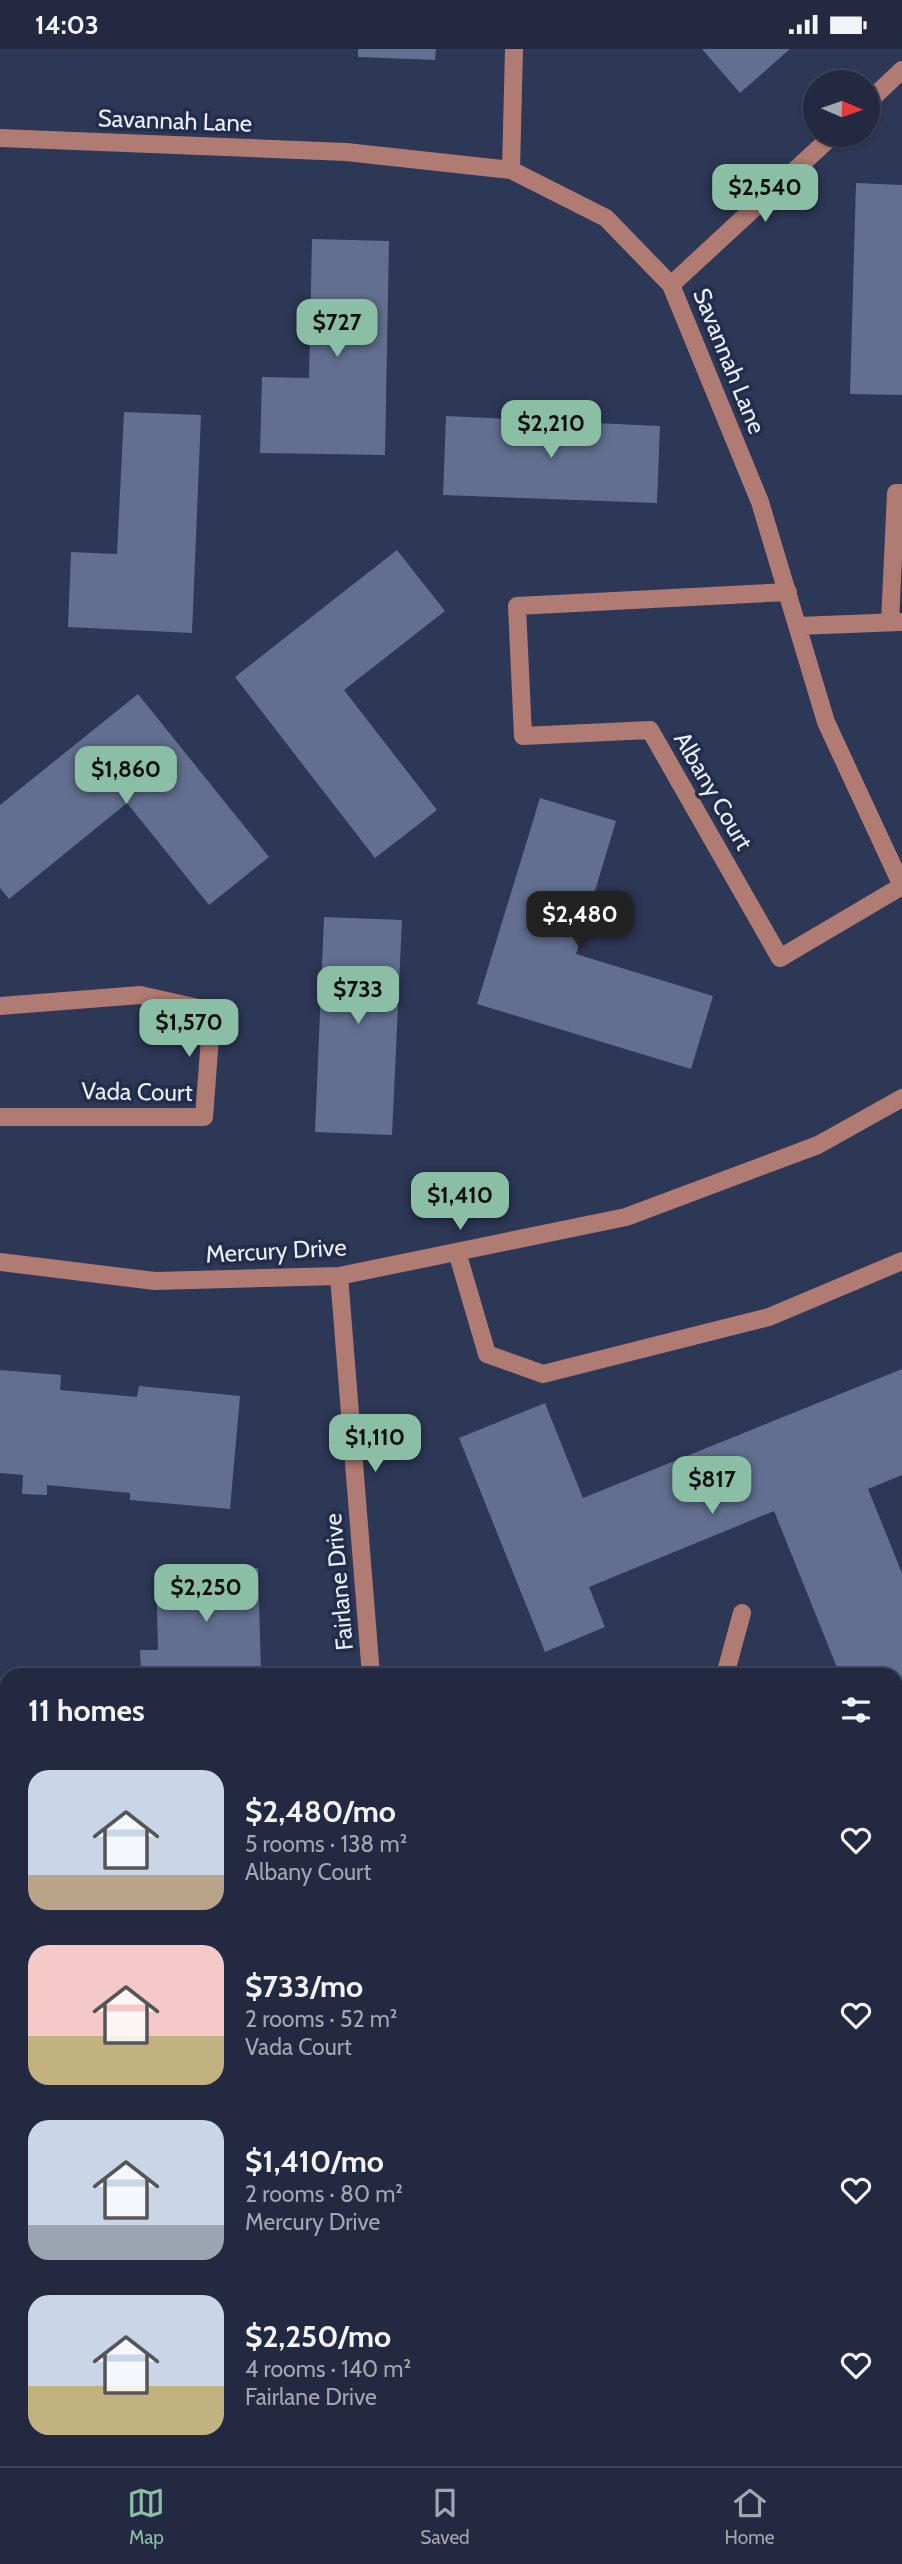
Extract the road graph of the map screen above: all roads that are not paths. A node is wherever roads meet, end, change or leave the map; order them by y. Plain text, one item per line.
1 (514, 49) edge
2 (902, 70) edge
3 (880, 91) edge
4 (0, 138) edge
5 (820, 147) edge
6 (511, 170) junction
7 (671, 285) junction
8 (902, 493) edge
9 (788, 592) junction
10 (896, 622) edge
11 (798, 626) junction
12 (902, 886) edge
13 (0, 1006) edge
14 (902, 1098) edge
15 (0, 1117) edge
16 (457, 1252) junction
17 (902, 1261) edge
18 (0, 1262) edge
19 (339, 1276) junction
20 (742, 1613) dead end
21 (371, 1668) edge
22 (727, 1668) edge

1 - 6 street
2 - 3 street
4 - 6 street, Savannah Lane
5 - 7 street
6 - 7 street, Savannah Lane
7 - 9 street, Savannah Lane
8 - 10 street
9 - 11 street, Savannah Lane
9 - 12 street, Albany Court
10 - 11 street
11 - 12 street, Savannah Lane
13 - 15 street, Vada Court
14 - 16 street, Mercury Drive
16 - 17 street
16 - 19 street, Mercury Drive
18 - 19 street, Mercury Drive
19 - 21 street, Fairlane Drive
20 - 22 street

